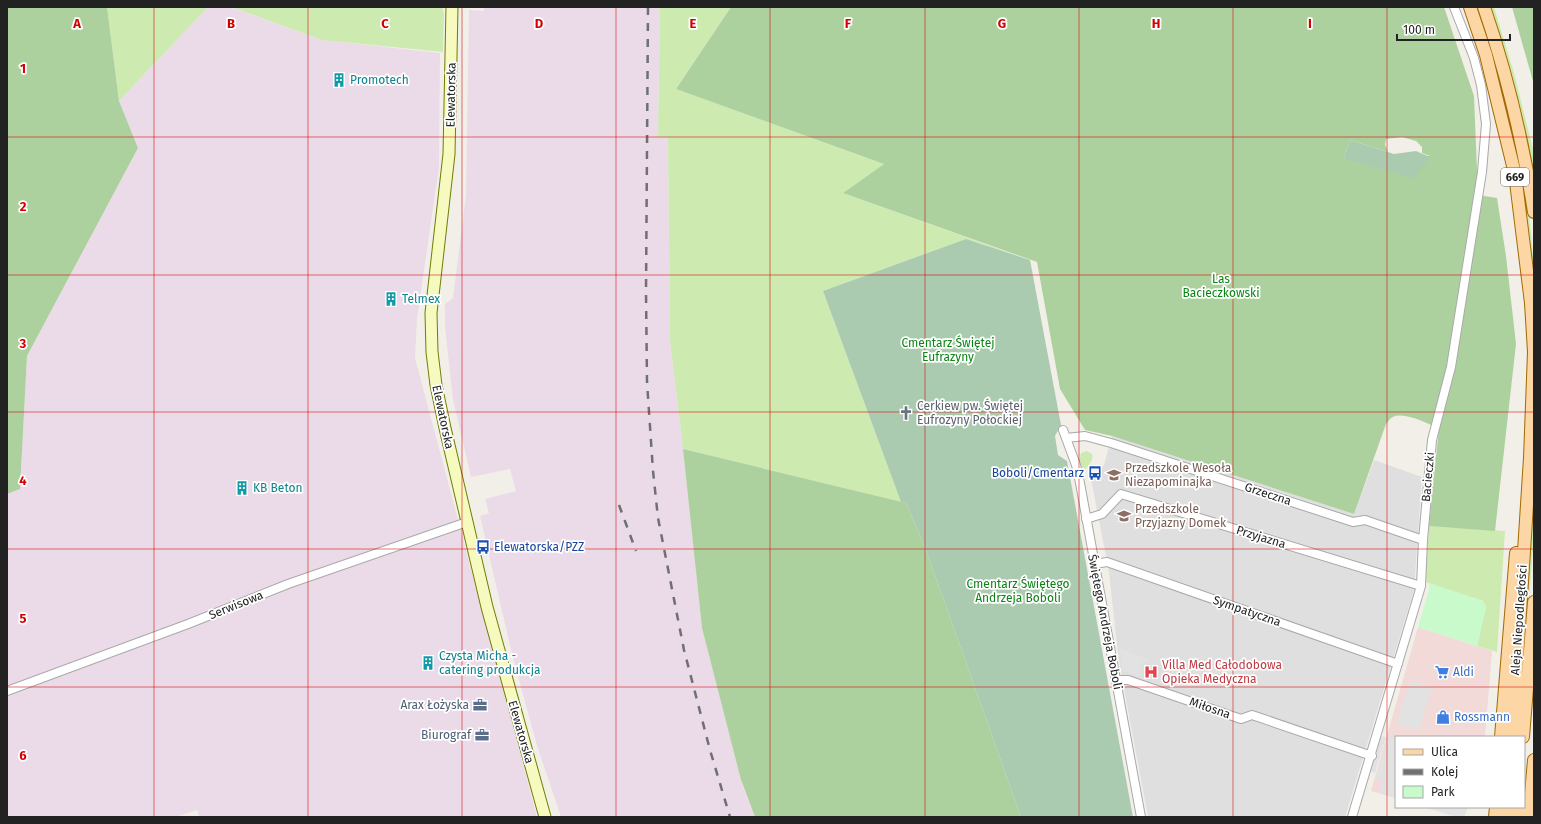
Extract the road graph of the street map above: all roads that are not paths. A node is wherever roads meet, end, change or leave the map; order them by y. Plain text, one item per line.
1 (452, 7) edge
2 (1454, 7) edge
3 (1470, 7) edge
4 (1484, 7) edge
5 (1534, 212) edge
6 (1063, 430) dead end
7 (1066, 438) junction
8 (1530, 458) junction
9 (1086, 519) junction
10 (467, 522) junction
11 (1423, 540) junction
12 (1094, 564) junction
13 (1421, 586) junction
14 (1534, 602) edge
15 (1398, 664) junction
16 (1116, 680) junction
17 (7, 691) edge
18 (1501, 736) edge
19 (1512, 736) edge
20 (1523, 736) edge
21 (1372, 756) junction
22 (1534, 760) edge
23 (545, 817) edge
24 (1141, 817) edge
25 (1352, 817) edge
26 (1529, 817) edge

1 - 10 street, Elewatorska
2 - 11 street, Bacieczki
3 - 8 main road, Aleja Niepodległości / 669
4 - 5 main road, 669
6 - 7 street, Świętego Andrzeja Boboli
7 - 9 street, Świętego Andrzeja Boboli
7 - 11 street, Grzeczna
8 - 18 main road
8 - 19 main road, Aleja Niepodległości / 669
9 - 12 street, Świętego Andrzeja Boboli
9 - 13 street, Przyjazna
10 - 17 street, Serwisowa
10 - 23 street, Elewatorska
11 - 13 street, Bacieczki
12 - 15 street, Sympatyczna
12 - 16 street, Świętego Andrzeja Boboli
13 - 15 street, Bacieczki
14 - 20 main road, Aleja Niepodległości
15 - 21 street, Bacieczki
16 - 21 street, Miłosna
16 - 24 street, Świętego Andrzeja Boboli
21 - 25 street, Bacieczki
22 - 26 main road

